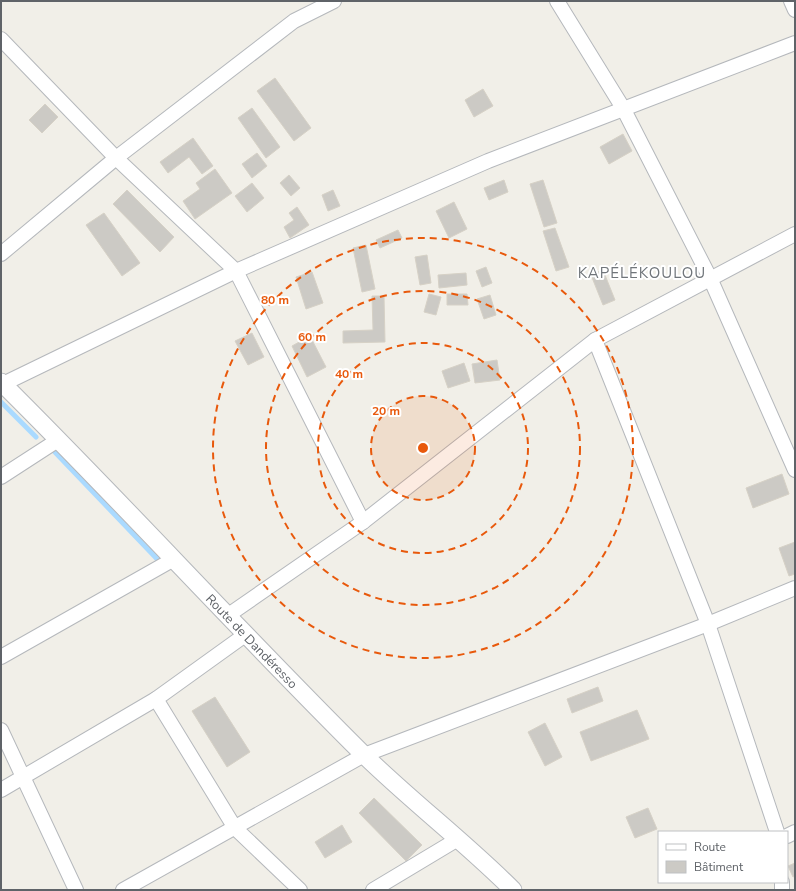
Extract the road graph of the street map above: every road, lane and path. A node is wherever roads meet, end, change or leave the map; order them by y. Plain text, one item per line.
1 (334, 1) edge
2 (557, 1) edge
3 (791, 1) edge
4 (795, 10) edge
5 (1, 38) edge
6 (795, 43) edge
7 (623, 108) junction
8 (116, 158) junction
9 (795, 234) edge
10 (1, 254) edge
11 (236, 271) junction
12 (710, 278) junction
13 (595, 340) junction
14 (2, 384) edge
15 (58, 440) junction
16 (795, 470) edge
17 (1, 477) edge
18 (363, 522) junction
19 (174, 560) junction
20 (795, 588) edge
21 (227, 616) junction
22 (708, 624) junction
23 (245, 635) junction
24 (1, 657) edge
25 (156, 699) junction
26 (1, 730) edge
27 (364, 755) junction
28 (23, 777) junction
29 (1, 790) edge
30 (235, 828) junction
31 (777, 831) edge
32 (458, 839) junction
33 (76, 890) edge
34 (123, 890) edge
35 (300, 890) edge
36 (373, 890) edge
37 (513, 890) edge

1 - 8 street
2 - 7 street
3 - 4 street
5 - 8 street
6 - 7 street
7 - 11 street
7 - 12 street
8 - 10 street
8 - 11 street
9 - 12 street
11 - 14 street
11 - 18 street
12 - 13 street
12 - 16 street
13 - 18 street
13 - 22 street
14 - 15 street, Route de Dandéresso
15 - 17 street
15 - 19 street, Route de Dandéresso
18 - 21 street
19 - 21 street, Route de Dandéresso
19 - 24 street
20 - 22 street
21 - 23 street, Route de Dandéresso
22 - 27 street
22 - 31 street
23 - 25 street
23 - 27 street, Route de Dandéresso
25 - 28 street
25 - 30 street
26 - 28 street
27 - 30 street
27 - 32 street, Route de Dandéresso
28 - 29 street
28 - 33 street
30 - 34 street
30 - 35 street
32 - 36 street
32 - 37 street, Route de Dandéresso

